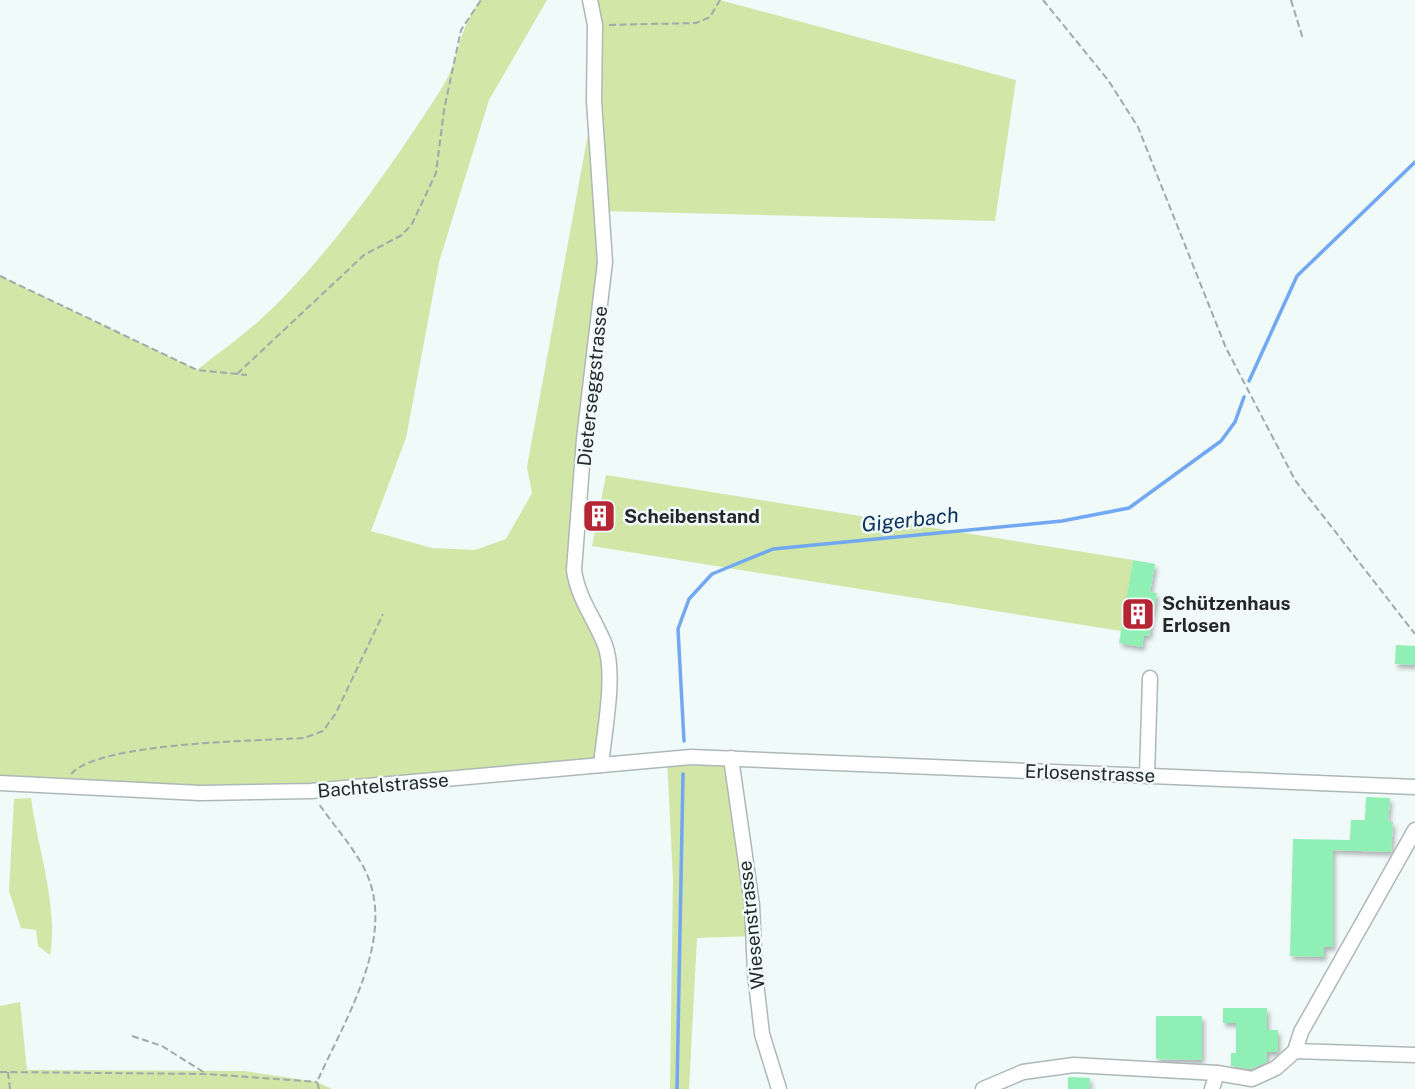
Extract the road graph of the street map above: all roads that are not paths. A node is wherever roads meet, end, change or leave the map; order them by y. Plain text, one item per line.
1 (590, 0) edge
2 (1150, 678) dead end
3 (731, 758) junction
4 (765, 760) joint
5 (601, 765) junction
6 (1147, 776) junction
7 (0, 783) edge
8 (1415, 787) edge
9 (1415, 830) edge
10 (1295, 1051) junction
11 (1415, 1055) edge
12 (1217, 1073) junction
13 (779, 1089) edge
14 (984, 1089) edge
15 (1212, 1089) edge

1 - 5 street, Dieterseggstrasse
2 - 6 street
3 - 4 street, Bachtelstrasse
3 - 5 street, Bachtelstrasse
3 - 13 street, Wiesenstrasse
4 - 6 street, Erlosenstrasse
5 - 7 street, Bachtelstrasse
6 - 8 street, Erlosenstrasse
9 - 10 street
10 - 11 street
10 - 12 street
12 - 14 street
12 - 15 street

